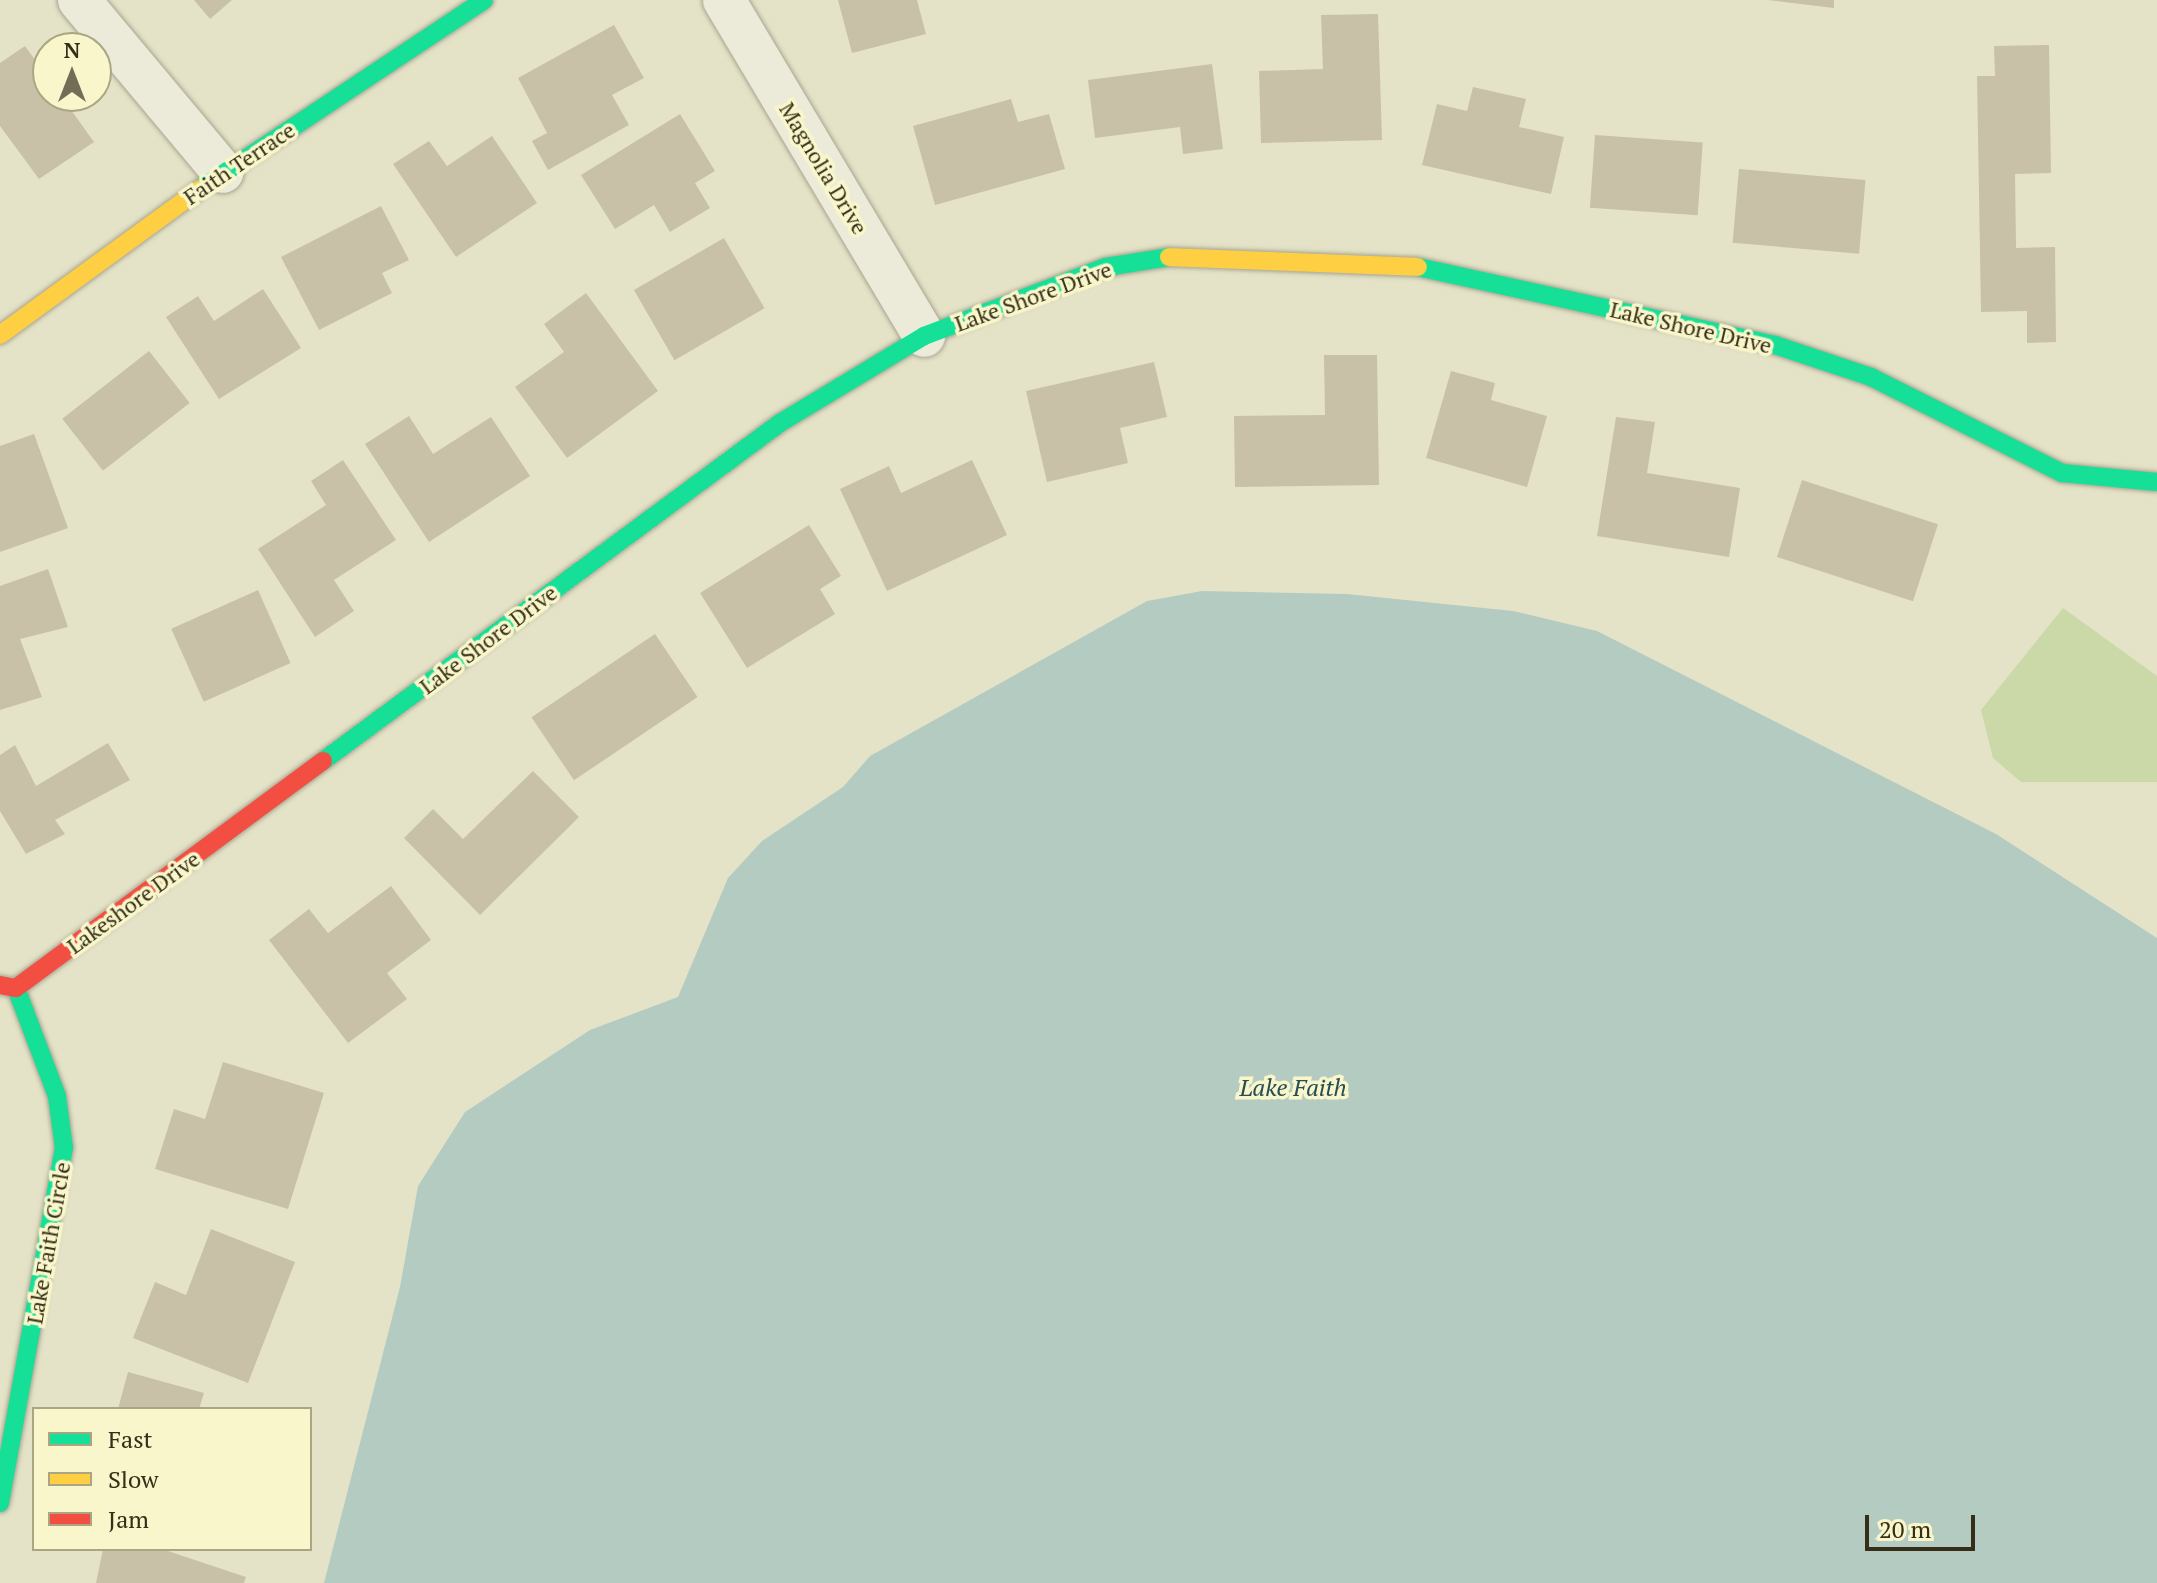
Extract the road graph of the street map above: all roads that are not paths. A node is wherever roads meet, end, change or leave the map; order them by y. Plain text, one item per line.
1 (79, 0) edge
2 (484, 0) edge
3 (724, 0) edge
4 (223, 172) junction
5 (0, 335) edge
6 (924, 336) junction
7 (2157, 482) edge
8 (263, 806) joint
9 (8, 986) edge
10 (0, 1503) edge

1 - 4 street
2 - 4 street, Faith Terrace
3 - 6 street, Magnolia Drive
4 - 5 street, Faith Terrace
6 - 7 street, Lake Shore Drive
6 - 8 street, Lake Shore Drive
8 - 9 street, Lakeshore Drive
9 - 10 street, Lake Faith Circle

